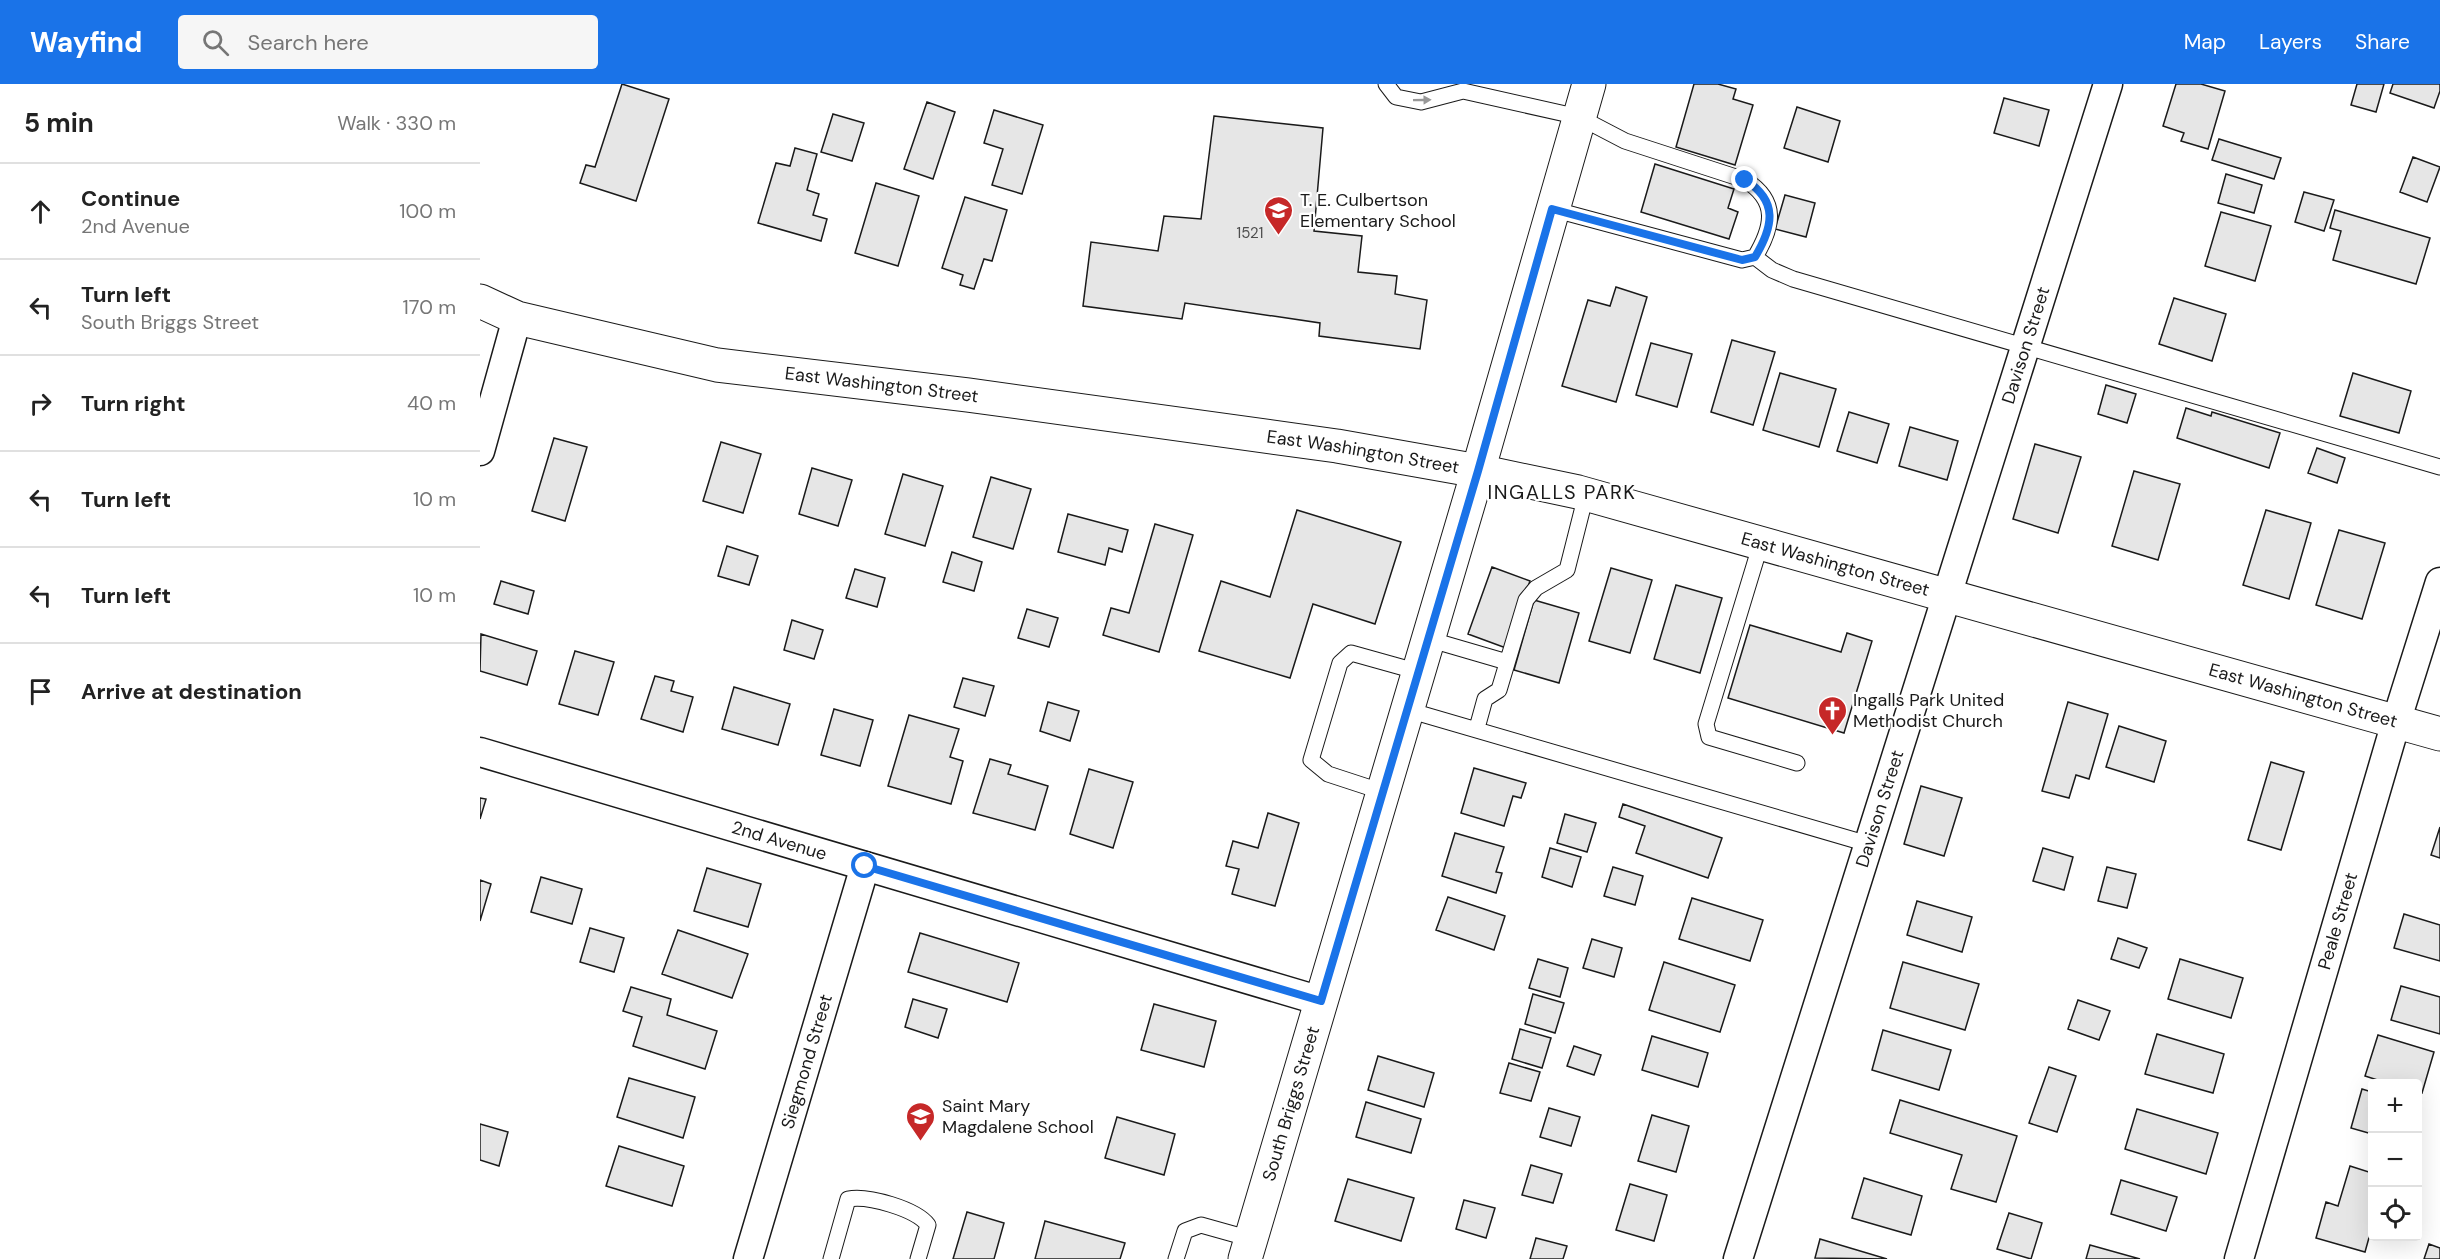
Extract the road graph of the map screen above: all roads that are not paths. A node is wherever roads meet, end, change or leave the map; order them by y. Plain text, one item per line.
1 (1386, 84) edge
2 (1589, 84) edge
3 (2108, 84) edge
4 (1462, 88) edge
5 (1579, 117) junction
6 (1552, 209) junction
7 (1755, 257) junction
8 (480, 301) edge
9 (517, 318) junction
10 (2025, 348) junction
11 (480, 451) edge
12 (2440, 467) edge
13 (1478, 471) junction
14 (1586, 495) junction
15 (1761, 543) junction
16 (2440, 582) edge
17 (1947, 594) junction
18 (1428, 639) junction
19 (1507, 662) junction
20 (1419, 672) junction
21 (1408, 710) junction
22 (2396, 722) junction
23 (1477, 728) junction
24 (2440, 734) edge
25 (480, 752) edge
26 (1797, 763) dead end
27 (1383, 792) junction
28 (1869, 843) junction
29 (865, 866) junction
30 (1321, 1001) junction
31 (1248, 1249) edge
32 (748, 1259) edge
33 (831, 1259) edge
34 (918, 1259) edge
35 (1176, 1259) edge
36 (1738, 1259) edge
37 (2240, 1259) edge

1 -> 4 lane
2 - 5 street, South Briggs Street
3 - 10 street, Davison Street
4 - 5 lane
5 - 6 street, South Briggs Street
5 - 7 lane
6 - 7 lane
6 - 13 street, South Briggs Street
7 - 10 lane
8 - 9 street, East Washington Street
9 - 11 street
9 - 13 street, East Washington Street
10 - 12 lane
10 - 17 street, Davison Street
13 - 14 street, East Washington Street
13 - 18 street, South Briggs Street
14 - 15 street, East Washington Street
14 - 19 lane
15 - 17 street, East Washington Street
15 - 26 lane
16 - 22 street, Peale Street
17 - 22 street, East Washington Street
17 - 28 street, Davison Street
18 - 19 lane
18 - 20 street, South Briggs Street
19 - 23 lane
20 - 21 street, South Briggs Street
20 - 27 lane
21 - 23 lane
21 - 27 street, South Briggs Street
22 - 24 street, East Washington Street
22 - 37 street, Peale Street
23 - 28 lane
25 - 29 street, 2nd Avenue
27 - 30 street, South Briggs Street
28 - 36 street, Davison Street
29 - 30 street, 2nd Avenue
29 - 32 street, Siegmond Street
30 - 31 street, South Briggs Street
31 - 35 lane
33 - 34 lane

